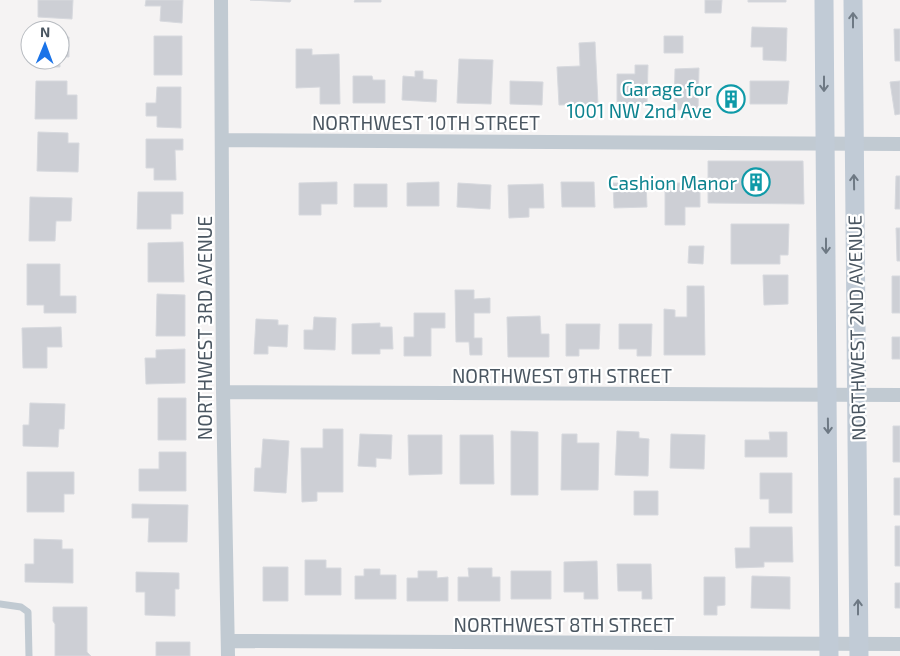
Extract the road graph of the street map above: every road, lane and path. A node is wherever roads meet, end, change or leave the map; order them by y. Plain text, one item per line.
1 (221, 0) edge
2 (824, 0) edge
3 (853, 0) edge
4 (222, 140) junction
5 (825, 143) junction
6 (854, 144) junction
7 (900, 144) edge
8 (223, 392) junction
9 (827, 395) junction
10 (857, 395) junction
11 (900, 395) edge
12 (0, 604) edge
13 (228, 641) junction
14 (900, 644) edge
15 (829, 650) edge
16 (859, 650) edge
17 (28, 656) edge
18 (228, 656) edge

1 - 4 street, NORTHWEST 3RD AVENUE
2 -> 5 street, NORTHWEST 2ND AVENUE
6 -> 3 street, NORTHWEST 2ND AVENUE
4 - 5 street, NORTHWEST 10TH STREET
4 - 8 street, NORTHWEST 3RD AVENUE
5 - 6 street, NORTHWEST 10TH STREET
5 -> 9 street, NORTHWEST 2ND AVENUE
6 - 7 street, NORTHWEST 10TH STREET
10 -> 6 street, NORTHWEST 2ND AVENUE
8 - 9 street, NORTHWEST 9TH STREET
8 - 13 street, NORTHWEST 3RD AVENUE
9 - 10 street, NORTHWEST 9TH STREET
9 -> 15 street, NORTHWEST 2ND AVENUE
10 - 11 street, NORTHWEST 9TH STREET
16 -> 10 street, NORTHWEST 2ND AVENUE
12 - 17 lane
13 - 15 street, NORTHWEST 8TH STREET
13 - 18 street, NORTHWEST 3RD AVENUE
14 - 16 street, NORTHWEST 8TH STREET
15 - 16 street, NORTHWEST 8TH STREET

